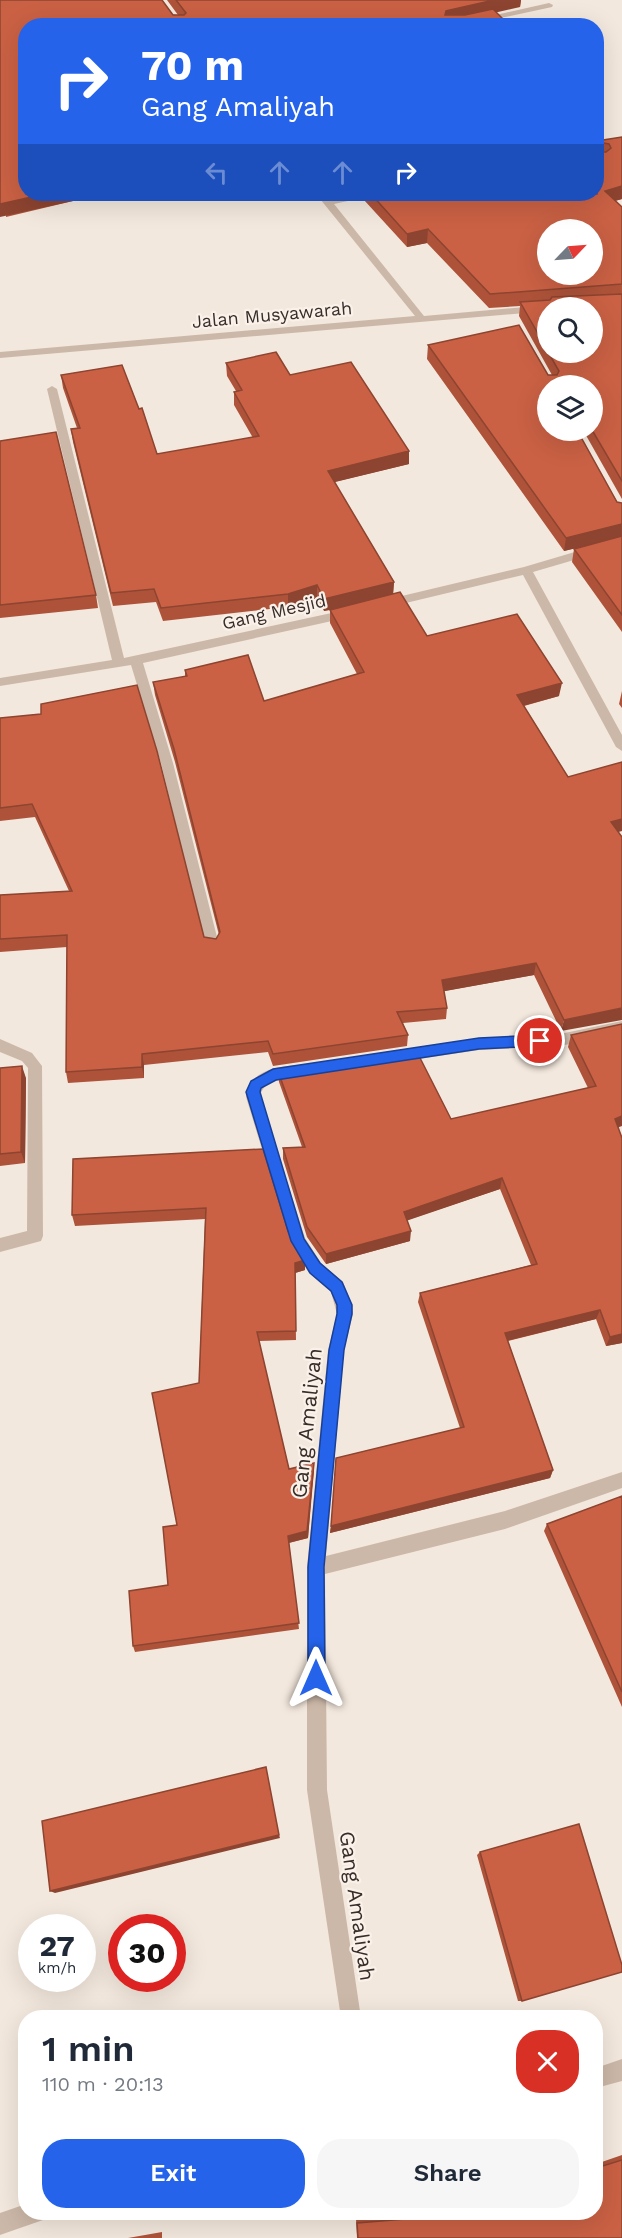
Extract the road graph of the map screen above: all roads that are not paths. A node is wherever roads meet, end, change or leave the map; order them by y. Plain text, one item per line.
1 (549, 5) dead end
2 (488, 18) edge
3 (333, 201) edge
4 (328, 202) joint
5 (537, 310) edge
6 (421, 318) junction
7 (0, 355) edge
8 (52, 389) dead end
9 (622, 542) edge
10 (526, 570) junction
11 (136, 660) junction
12 (119, 663) junction
13 (0, 682) edge
14 (622, 747) edge
15 (212, 945) edge
16 (622, 1027) edge
17 (0, 1045) edge
18 (388, 1058) edge
19 (319, 1068) edge
20 (0, 1245) edge
21 (622, 1480) edge
22 (316, 1567) junction
23 (350, 2010) edge
24 (622, 2070) edge
25 (603, 2076) edge
26 (18, 2218) edge
27 (0, 2224) edge

1 - 2 street
3 - 4 street
4 - 6 street
5 - 6 street, Jalan Musyawarah
6 - 7 street, Jalan Musyawarah
8 - 12 street
9 - 10 street, Gang Mesjid
10 - 11 street, Gang Mesjid
10 - 14 street
11 - 12 street, Gang Mesjid
11 - 15 street
12 - 13 street, Gang Mesjid
16 - 18 street
17 - 20 street
19 - 22 street, Gang Amaliyah
21 - 22 street
22 - 23 street, Gang Amaliyah
24 - 25 street
26 - 27 street

